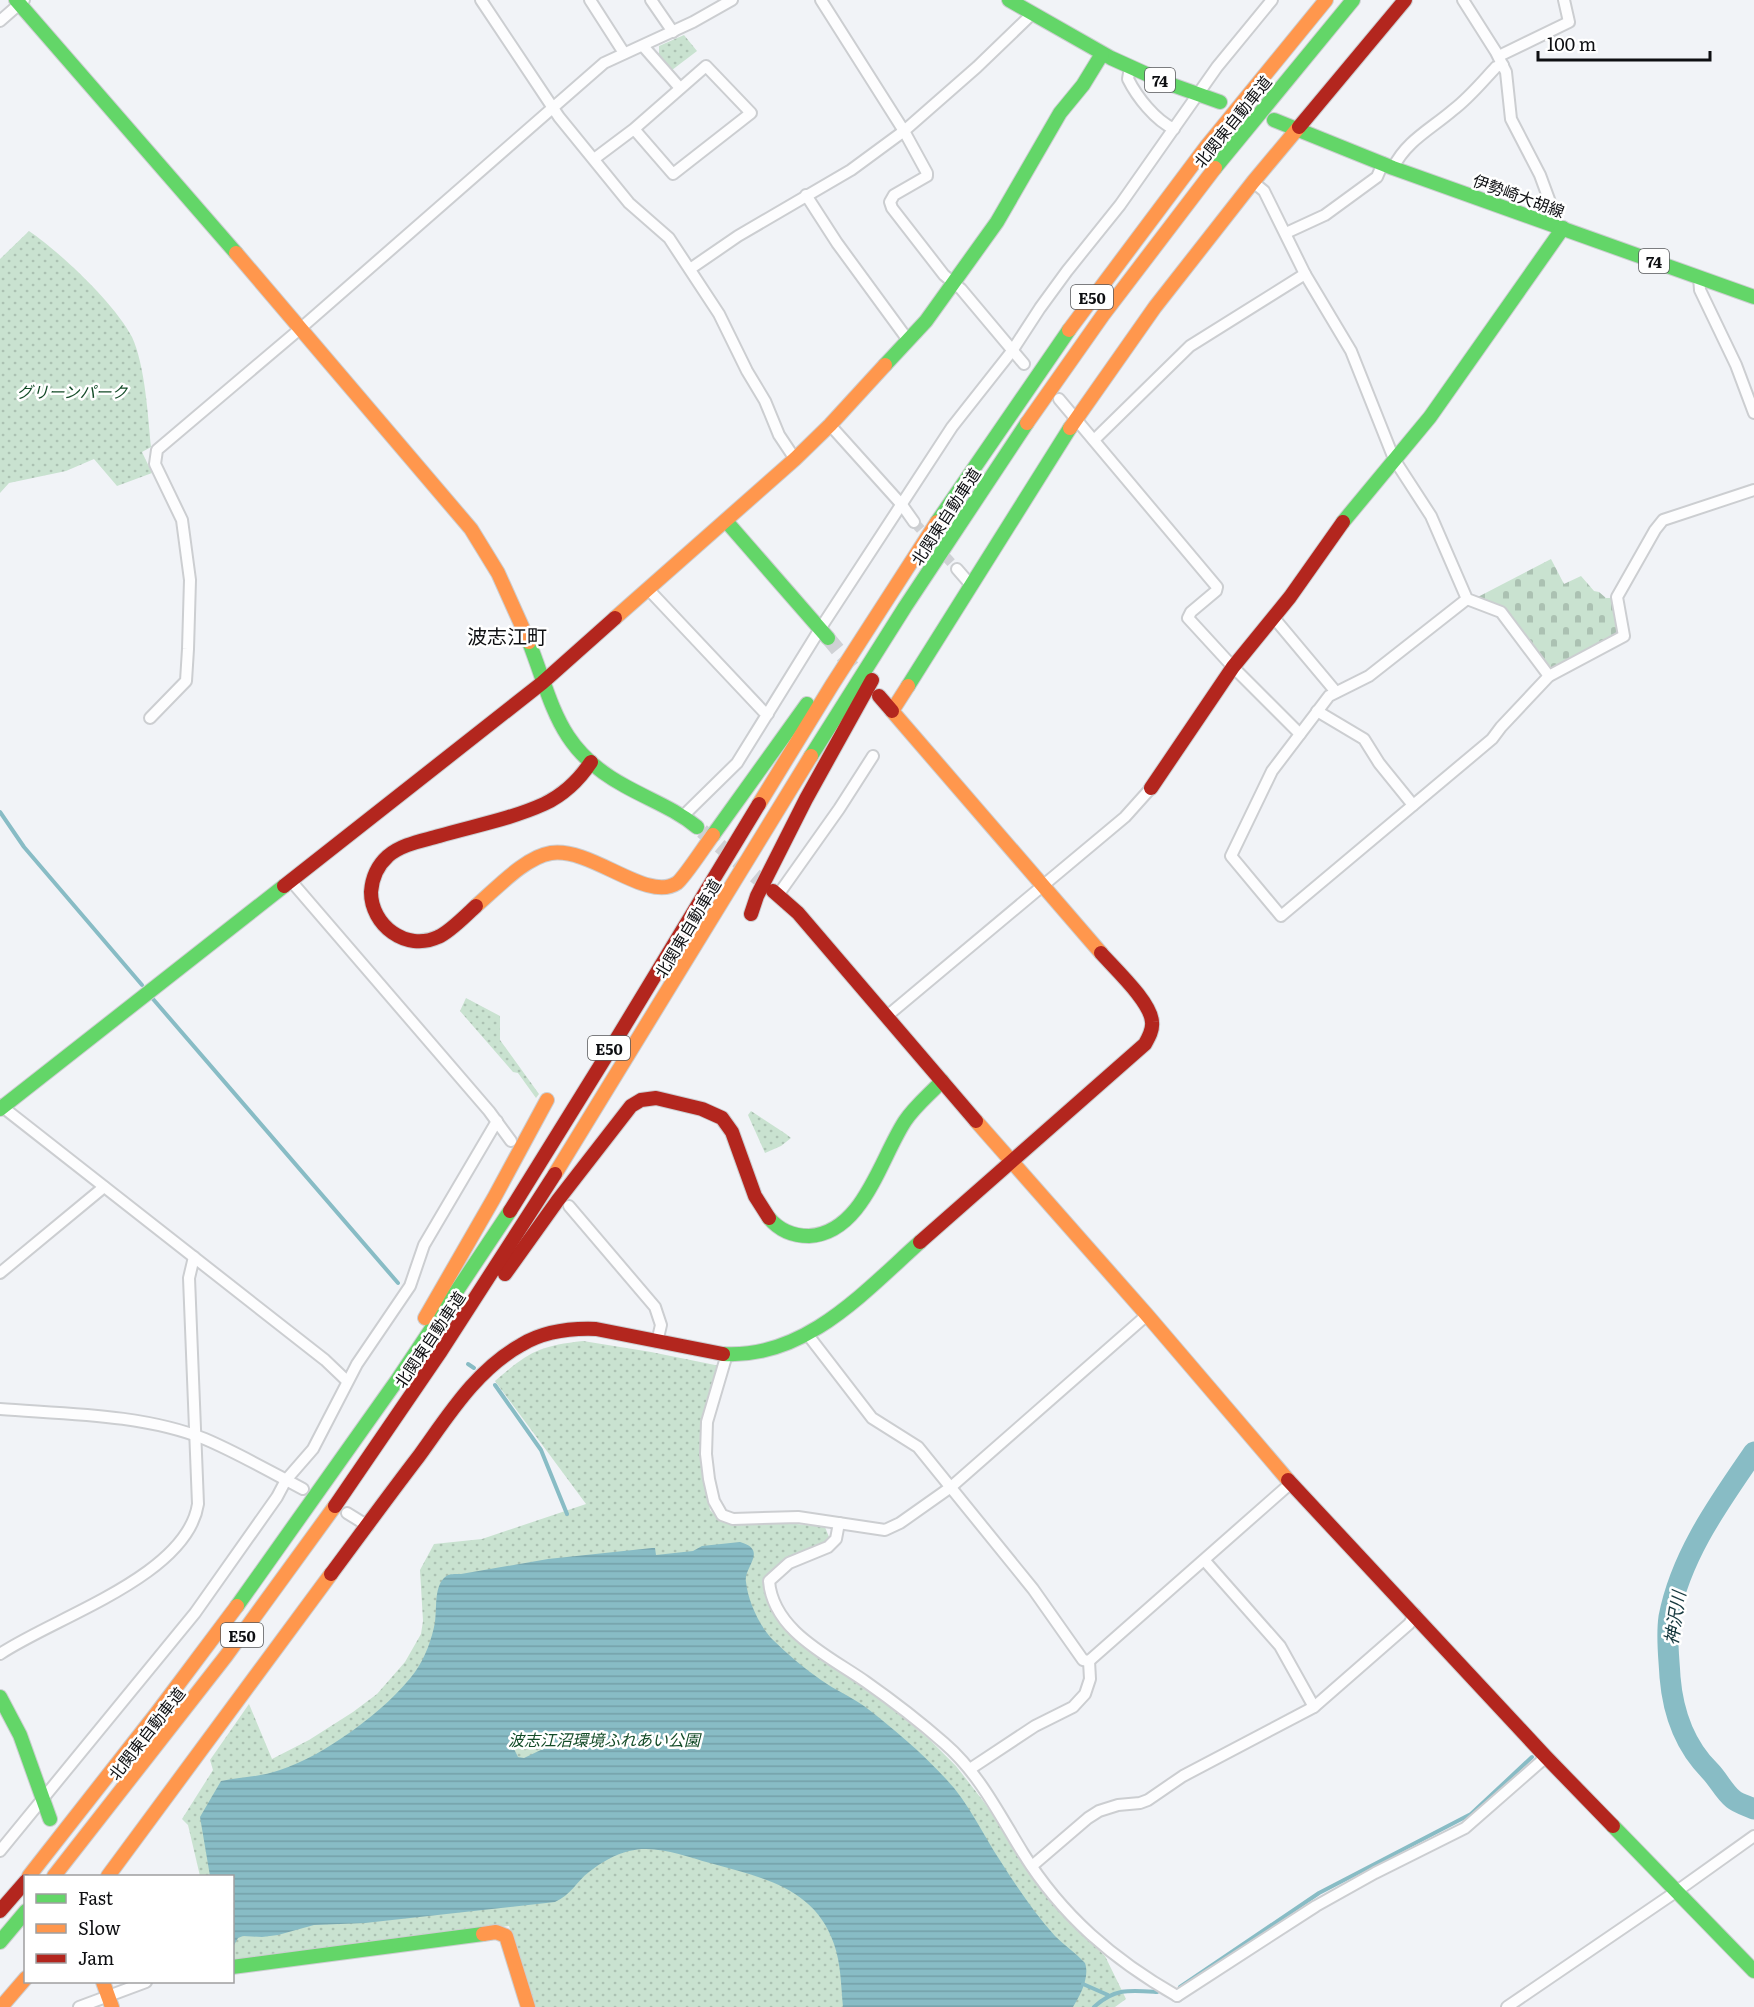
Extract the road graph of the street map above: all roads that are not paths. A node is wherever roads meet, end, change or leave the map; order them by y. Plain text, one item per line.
1 (481, 0) edge
2 (590, 0) edge
3 (651, 0) edge
4 (732, 0) edge
5 (821, 0) edge
6 (1009, 0) edge
7 (1272, 0) edge
8 (1326, 0) edge
9 (1353, 0) edge
10 (1405, 0) edge
11 (1463, 0) edge
12 (1564, 0) edge
13 (20, 1) edge
14 (1032, 14) junction
15 (0, 21) edge
16 (673, 32) junction
17 (643, 46) junction
18 (624, 53) junction
19 (1102, 54) junction
20 (1501, 60) junction
21 (1130, 67) junction
22 (680, 88) junction
23 (1197, 94) junction
24 (1220, 102) dead end
25 (554, 108) junction
26 (1274, 120) dead end
27 (634, 129) junction
28 (1174, 129) junction
29 (1298, 130) junction
30 (904, 131) junction
31 (594, 159) junction
32 (1388, 166) junction
33 (1253, 182) junction
34 (806, 195) junction
35 (1559, 227) junction
36 (1286, 233) junction
37 (690, 269) junction
38 (1305, 274) junction
39 (1699, 277) junction
40 (955, 283) junction
41 (1754, 297) edge
42 (301, 328) junction
43 (908, 340) junction
44 (1012, 351) junction
45 (1024, 364) dead end
46 (1059, 399) dead end
47 (1754, 413) edge
48 (1076, 418) junction
49 (830, 425) junction
50 (1094, 440) junction
51 (795, 459) junction
52 (1394, 459) junction
53 (1754, 490) edge
54 (902, 505) junction
55 (965, 514) junction
56 (726, 520) junction
57 (914, 522) tunnel mouth
58 (957, 569) tunnel mouth
59 (970, 584) junction
60 (648, 589) junction
61 (1467, 599) junction
62 (879, 610) junction
63 (1274, 618) junction
64 (824, 634) junction
65 (1233, 667) junction
66 (1549, 676) junction
67 (542, 683) junction
68 (1336, 692) junction
69 (879, 696) dead end
70 (892, 711) junction
71 (1317, 711) junction
72 (768, 714) junction
73 (150, 718) dead end
74 (1300, 734) junction
75 (873, 756) dead end
76 (591, 762) junction
77 (1151, 788) joint
78 (1413, 805) junction
79 (683, 816) junction
80 (697, 827) tunnel mouth
81 (599, 875) dead end
82 (291, 881) junction
83 (1041, 886) junction
84 (776, 893) joint
85 (751, 914) dead end
86 (887, 1016) junction
87 (942, 1081) junction
88 (547, 1100) dead end
89 (1, 1107) edge
90 (735, 1118) dead end
91 (497, 1121) junction
92 (511, 1141) dead end
93 (1012, 1159) junction
94 (104, 1187) junction
95 (569, 1206) dead end
96 (194, 1257) junction
97 (0, 1273) edge
98 (1148, 1315) junction
99 (808, 1335) junction
100 (657, 1342) junction
101 (727, 1354) junction
102 (347, 1381) junction
103 (418, 1385) junction
104 (0, 1409) edge
105 (195, 1436) junction
106 (286, 1480) junction
107 (329, 1480) junction
108 (1291, 1483) junction
109 (951, 1487) junction
110 (303, 1489) dead end
111 (347, 1513) dead end
112 (839, 1523) junction
113 (368, 1526) junction
114 (1205, 1561) junction
115 (1415, 1614) junction
116 (0, 1654) edge
117 (1089, 1661) junction
118 (0, 1697) edge
119 (1314, 1707) junction
120 (1546, 1756) junction
121 (970, 1769) junction
122 (44, 1798) junction
123 (50, 1820) dead end
124 (1754, 1836) edge
125 (0, 1851) edge
126 (1032, 1866) junction
127 (30, 1875) edge
128 (55, 1875) edge
129 (109, 1875) edge
130 (24, 1883) edge
131 (1677, 1891) junction
132 (0, 1911) edge
133 (24, 1913) edge
134 (0, 1942) edge
135 (234, 1967) edge
136 (1754, 1971) edge
137 (24, 1980) edge
138 (103, 1983) edge
139 (144, 1983) edge
140 (110, 2001) edge
141 (1178, 2002) edge
142 (1, 2007) edge
143 (79, 2007) edge
144 (528, 2007) edge
145 (1506, 2007) edge

1 - 25 street
2 - 18 street
3 - 16 street
4 - 16 street
5 - 30 street
6 - 14 main road, 74
7 - 23 street
8 - 62 main road, 北関東自動車道 / E50
9 - 55 main road, 北関東自動車道 / E50
10 - 29 main road
11 - 20 street
12 - 20 street
13 - 15 street
13 - 42 main road
14 - 19 main road, 74
14 - 30 street
16 - 17 street
17 - 18 street
17 - 22 street
18 - 25 street
19 - 21 main road, 74
19 - 40 main road
20 - 32 street
20 - 35 street
21 - 23 main road, 74
21 - 28 street
22 - 27 street
22 - 27 street
23 - 24 main road, 74
23 - 28 street
25 - 31 street
25 - 42 street
26 - 29 main road, 伊勢崎大胡線 / 74
27 - 31 street
28 - 44 street
29 - 32 main road, 伊勢崎大胡線 / 74
29 - 33 main road
30 - 34 street
30 - 40 street
31 - 37 street
32 - 35 main road, 伊勢崎大胡線 / 74
32 - 36 street
33 - 36 street
33 - 48 main road
34 - 37 street
34 - 43 street
35 - 39 main road, 伊勢崎大胡線 / 74
35 - 52 main road
36 - 38 street
37 - 51 street
38 - 50 street
38 - 52 street
39 - 41 main road, 伊勢崎大胡線 / 74
39 - 47 street
40 - 43 main road
40 - 44 street
42 - 67 main road
42 - 73 street
43 - 49 main road
44 - 45 street
44 - 54 street
46 - 48 street
48 - 50 street
48 - 59 main road
49 - 51 main road
49 - 54 street
50 - 65 street
51 - 56 main road
52 - 61 street
52 - 63 main road
53 - 66 street
54 - 57 street
54 - 64 street
55 - 85 main road
55 - 103 main road, 北関東自動車道 / E50
56 - 60 main road
56 - 64 main road
58 - 59 street
59 - 70 main road
60 - 67 main road
60 - 72 street
61 - 66 street
61 - 68 street
62 - 76 main road
62 - 107 main road, 北関東自動車道 / E50
63 - 65 main road
63 - 68 street
64 - 72 street
65 - 74 street
65 - 77 main road
66 - 78 street
67 - 76 main road
67 - 82 main road
68 - 71 street
69 - 70 main road
70 - 83 main road
71 - 74 street
71 - 78 street
72 - 79 street
74 - 78 street
75 - 84 street
76 - 79 main road
76 - 81 main road
77 - 83 street
79 - 80 main road
82 - 89 main road
82 - 91 street
83 - 86 street
83 - 93 main road
84 - 86 main road
86 - 87 main road
87 - 90 main road
87 - 93 main road
87 - 103 main road
88 - 107 main road
89 - 94 street
91 - 92 street
91 - 102 street
93 - 98 main road
93 - 99 main road
94 - 96 street
94 - 97 street
95 - 100 street
96 - 102 street
96 - 105 street
98 - 108 main road
98 - 109 street
99 - 101 main road
99 - 109 street
100 - 101 main road
100 - 113 main road
101 - 112 street
102 - 106 street
103 - 128 main road, 北関東自動車道 / E50
104 - 105 street
105 - 106 street
105 - 116 street
106 - 110 street
106 - 122 street
107 - 127 main road, 北関東自動車道 / E50
108 - 114 street
108 - 115 main road
109 - 112 street
109 - 117 street
111 - 113 street
112 - 121 street
113 - 129 main road
114 - 117 street
114 - 119 street
115 - 119 street
115 - 120 main road
117 - 121 street
118 - 122 main road
119 - 126 street
120 - 131 main road
120 - 141 street
121 - 126 street
122 - 123 main road
122 - 125 street
124 - 131 street
126 - 141 street
130 - 132 main road
131 - 136 main road
131 - 145 street
133 - 134 main road
135 - 144 main road
137 - 142 main road
138 - 140 main road
139 - 140 street
140 - 143 street

